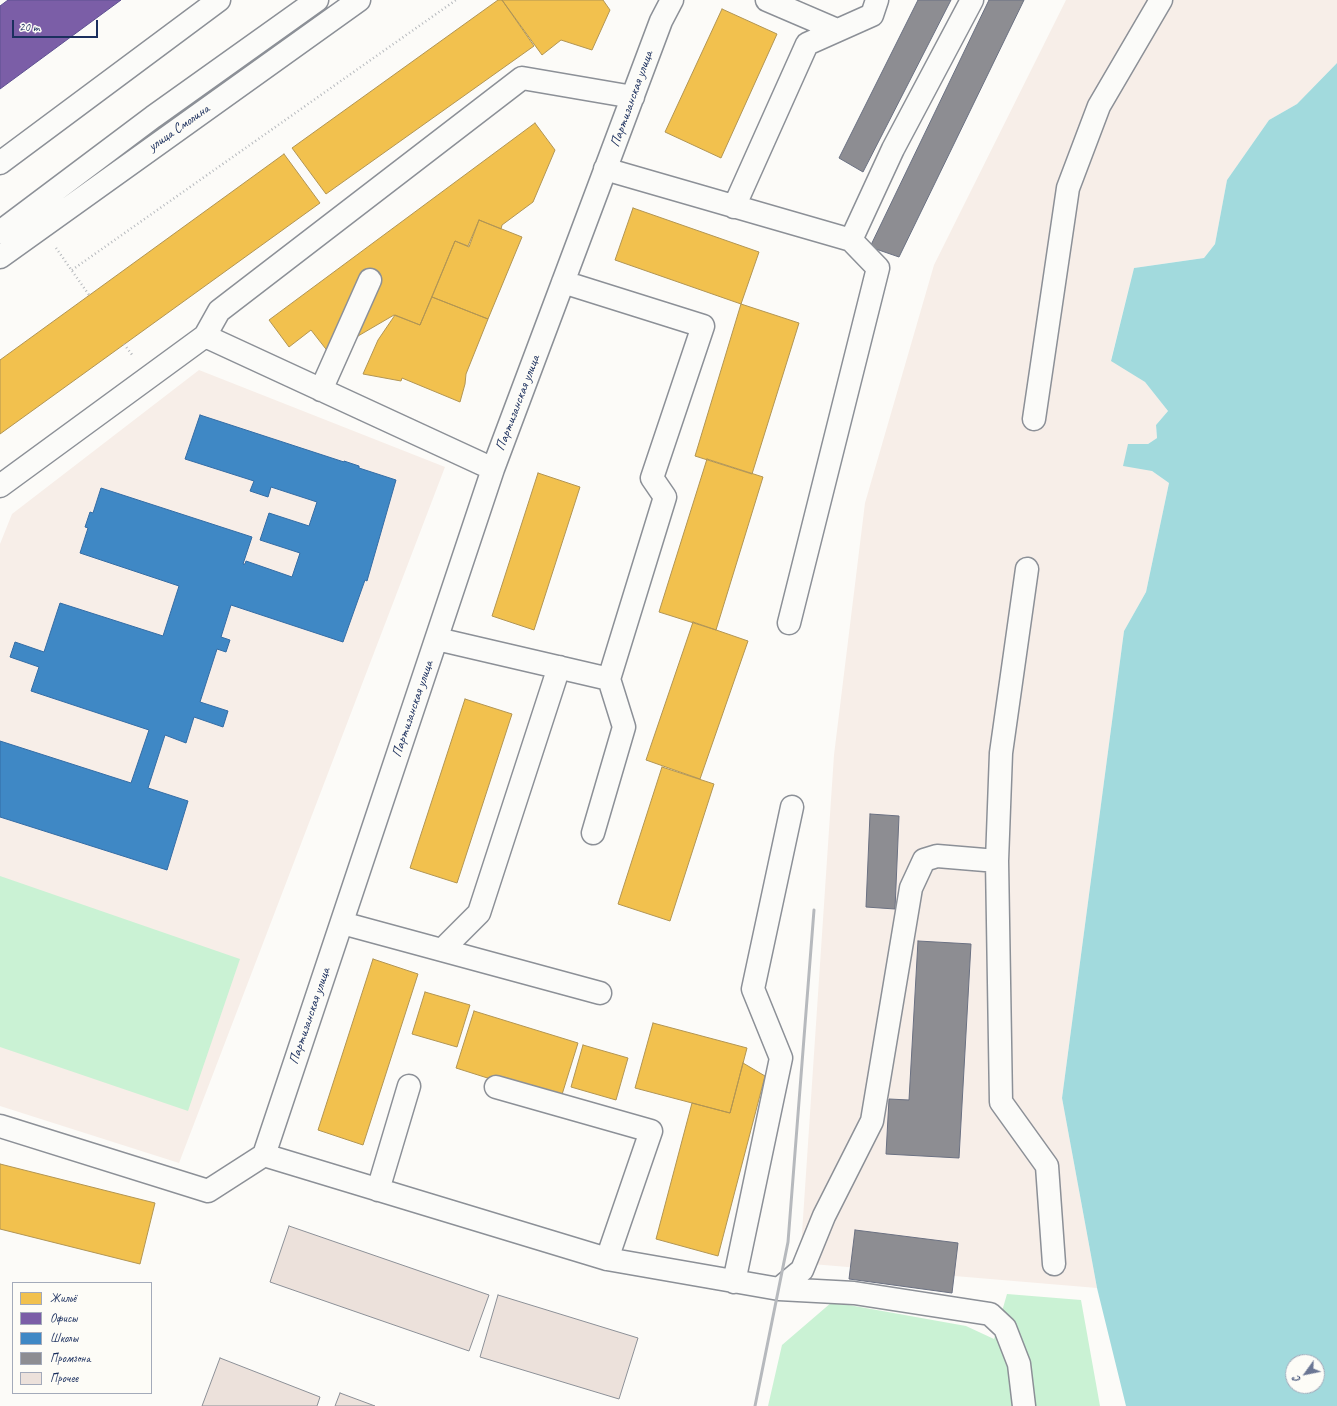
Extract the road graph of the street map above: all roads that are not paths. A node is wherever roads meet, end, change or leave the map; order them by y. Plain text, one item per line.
1 (219, 0) edge
2 (316, 0) edge
3 (359, 0) edge
4 (672, 0) edge
5 (767, 0) edge
6 (877, 0) edge
7 (972, 0) edge
8 (1160, 0) edge
9 (837, 30) junction
10 (633, 97) junction
11 (0, 162) edge
12 (605, 170) junction
13 (734, 207) junction
14 (0, 232) edge
15 (851, 240) junction
16 (0, 257) edge
17 (370, 280) dead end
18 (564, 282) junction
19 (205, 336) junction
20 (321, 390) junction
21 (1034, 419) dead end
22 (493, 469) junction
23 (0, 486) edge
24 (1027, 569) dead end
25 (789, 623) dead end
26 (437, 639) junction
27 (559, 667) junction
28 (609, 679) junction
29 (792, 807) dead end
30 (593, 833) dead end
31 (997, 861) junction
32 (342, 923) junction
33 (442, 950) junction
34 (600, 993) dead end
35 (409, 1086) dead end
36 (496, 1087) dead end
37 (0, 1126) edge
38 (264, 1155) junction
39 (378, 1190) junction
40 (607, 1260) junction
41 (1054, 1264) dead end
42 (734, 1282) junction
43 (778, 1289) junction
44 (1024, 1406) edge

1 - 11 street
2 - 14 street
3 - 16 street, улица Смолина
4 - 10 street, Партизанская улица
5 - 9 street
6 - 9 street
7 - 15 street
8 - 21 street
9 - 13 street
10 - 12 street, Партизанская улица
10 - 19 street
12 - 13 street
12 - 18 street, Партизанская улица
13 - 15 street
15 - 25 street
17 - 20 street
18 - 22 street, Партизанская улица
18 - 28 street
19 - 20 street
19 - 23 street
20 - 22 street
22 - 26 street, Партизанская улица
24 - 31 street
26 - 27 street
26 - 32 street, Партизанская улица
27 - 28 street
27 - 33 street
28 - 30 street
29 - 42 street
31 - 41 street
31 - 43 street
32 - 33 street
32 - 38 street, Партизанская улица
33 - 34 street
35 - 39 street
36 - 40 street
37 - 38 street
38 - 39 street
39 - 40 street
40 - 42 street
42 - 43 street
43 - 44 street

